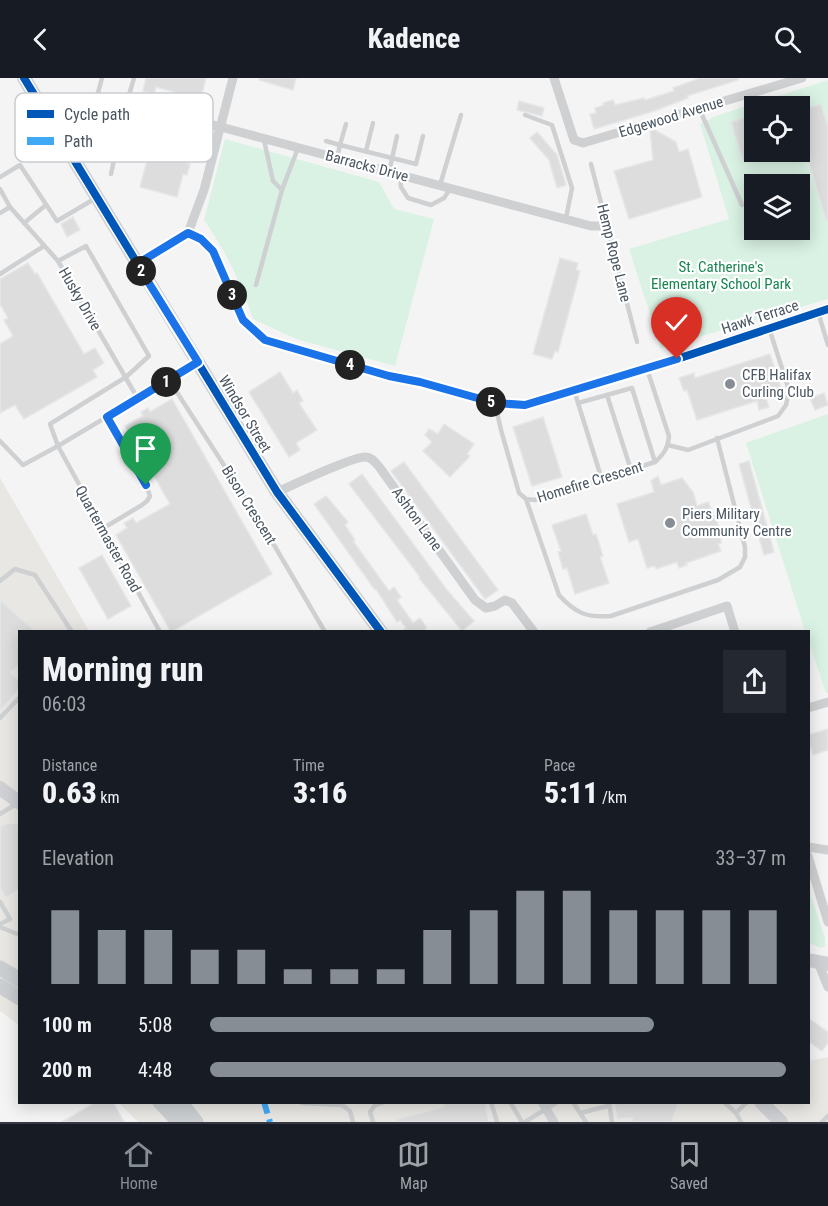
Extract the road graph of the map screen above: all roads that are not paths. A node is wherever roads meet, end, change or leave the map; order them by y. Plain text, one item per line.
1 (102, 78) edge
2 (134, 78) edge
3 (233, 78) edge
4 (554, 78) edge
5 (802, 78) edge
6 (26, 79) edge
7 (34, 93) edge
8 (98, 93) edge
9 (130, 93) edge
10 (699, 108) junction
11 (461, 115) dead end
12 (525, 115) dead end
13 (373, 123) dead end
14 (346, 124) dead end
15 (213, 125) edge
16 (221, 127) junction
17 (397, 136) dead end
18 (423, 136) dead end
19 (264, 140) junction
20 (326, 141) dead end
21 (340, 145) junction
22 (298, 148) junction
23 (366, 152) junction
24 (213, 157) edge
25 (337, 158) junction
26 (392, 158) junction
27 (76, 162) edge
28 (114, 162) edge
29 (212, 162) edge
30 (591, 164) dead end
31 (389, 171) junction
32 (111, 174) dead end
33 (400, 175) junction
34 (0, 177) edge
35 (440, 185) junction
36 (451, 188) junction
37 (0, 189) edge
38 (282, 190) junction
39 (97, 197) junction
40 (46, 205) junction
41 (742, 206) dead end
42 (10, 207) junction
43 (0, 213) edge
44 (566, 218) junction
45 (24, 223) junction
46 (608, 226) junction
47 (188, 233) junction
48 (44, 246) junction
49 (58, 261) junction
50 (137, 264) junction
51 (0, 274) edge
52 (256, 285) dead end
53 (823, 310) edge
54 (769, 328) junction
55 (637, 342) dead end
56 (828, 345) edge
57 (198, 362) junction
58 (647, 369) junction
59 (126, 377) junction
60 (169, 380) junction
61 (574, 390) junction
62 (607, 395) junction
63 (138, 399) junction
64 (495, 403) junction
65 (578, 403) junction
66 (107, 417) junction
67 (717, 438) junction
68 (0, 441) edge
69 (669, 445) junction
70 (58, 446) junction
71 (655, 462) junction
72 (631, 470) junction
73 (602, 480) junction
74 (277, 492) junction
75 (526, 499) junction
76 (102, 529) junction
77 (0, 581) edge
78 (71, 630) edge
79 (159, 630) edge
80 (324, 630) edge
81 (378, 630) edge
82 (532, 630) edge
83 (656, 630) edge
84 (734, 630) edge
85 (18, 699) edge
86 (828, 702) edge
87 (810, 707) edge
88 (0, 718) edge
89 (0, 788) edge
90 (18, 802) edge
91 (18, 804) edge
92 (0, 814) edge
93 (810, 847) edge
94 (828, 850) edge
95 (810, 863) edge
96 (0, 902) edge
97 (828, 922) edge
98 (0, 926) edge
99 (18, 934) edge
100 (818, 962) edge
101 (0, 968) edge
102 (18, 979) edge
103 (0, 986) edge
104 (828, 987) edge
105 (18, 997) edge
106 (162, 1104) edge
107 (182, 1104) edge
108 (342, 1104) edge
109 (378, 1104) edge
110 (492, 1104) edge
111 (511, 1104) edge
112 (574, 1104) edge
113 (609, 1104) edge
114 (726, 1104) edge
115 (745, 1104) edge
116 (763, 1104) edge
117 (544, 1106) edge
118 (580, 1113) junction
119 (736, 1113) junction
120 (828, 1116) edge
121 (179, 1122) edge
122 (196, 1122) edge
123 (353, 1122) edge
124 (373, 1122) edge
125 (497, 1122) edge
126 (523, 1122) edge
127 (554, 1122) edge
128 (586, 1122) edge
129 (612, 1122) edge
130 (741, 1122) edge
131 (781, 1122) edge
132 (822, 1122) edge

1 - 8 lane
2 - 9 lane
3 - 16 street
4 - 10 street, Edgewood Avenue
5 - 10 street, Edgewood Avenue
6 - 7 street, Windsor Street
10 - 41 lane
11 - 35 lane
12 - 44 lane
13 - 23 lane
14 - 21 lane
15 - 16 street, Barracks Drive
16 - 19 street, Barracks Drive
16 - 24 street
17 - 26 lane
18 - 26 lane
19 - 22 street, Barracks Drive
19 - 38 lane
20 - 21 lane
21 - 23 lane
21 - 25 lane
22 - 25 street, Barracks Drive
22 - 38 lane
23 - 26 lane
25 - 31 street, Barracks Drive
26 - 31 lane
27 - 39 street, Windsor Street
28 - 32 lane
29 - 47 street
30 - 46 lane, Hemp Rope Lane
31 - 33 street, Barracks Drive
33 - 35 street, Barracks Drive
33 - 36 lane
34 - 40 lane
35 - 36 street, Barracks Drive
36 - 44 street, Barracks Drive
37 - 42 lane, Husky Drive
38 - 52 lane
39 - 40 lane
39 - 50 street, Windsor Street
40 - 45 lane
42 - 43 lane
42 - 45 lane, Husky Drive
44 - 46 street, Barracks Drive
45 - 48 lane, Husky Drive
46 - 55 lane, Hemp Rope Lane
47 - 50 street
47 - 64 street, Hawk Terrace
48 - 49 lane, Husky Drive
48 - 51 lane
49 - 59 lane, Husky Drive
49 - 59 lane
50 - 57 street, Windsor Street
53 - 54 street, Hawk Terrace
53 - 56 lane
54 - 58 street, Hawk Terrace
54 - 67 lane
57 - 60 lane
57 - 74 street, Windsor Street
58 - 61 street, Hawk Terrace
58 - 69 lane
59 - 63 lane, Husky Drive
59 - 70 lane
60 - 63 lane
60 - 80 lane, Bison Crescent
61 - 64 street, Hawk Terrace
61 - 65 lane
62 - 65 lane
62 - 71 lane
62 - 72 lane
63 - 66 lane
64 - 75 lane, Homefire Crescent
65 - 73 lane
66 - 70 lane
66 - 76 lane
67 - 69 lane
67 - 75 lane
68 - 70 lane
69 - 71 lane, Homefire Crescent
70 - 76 lane, Quartermaster Road
71 - 72 lane, Homefire Crescent
72 - 73 lane, Homefire Crescent
73 - 75 lane, Homefire Crescent
74 - 81 street, Windsor Street
74 - 82 street, Ashton Lane
76 - 79 lane, Quartermaster Road
77 - 78 lane
83 - 84 street
85 - 88 lane
86 - 87 street
89 - 90 street
91 - 92 lane
93 - 94 street
95 - 97 street
96 - 98 lane
98 - 99 lane
100 - 104 street
101 - 102 main road
103 - 105 main road
106 - 121 main road
107 - 122 main road
108 - 123 lane
109 - 124 lane
110 - 125 lane
111 - 126 lane
112 - 118 lane
113 - 118 lane
113 - 129 lane
114 - 119 lane
115 - 119 lane
116 - 131 street
117 - 126 lane
117 - 127 street
118 - 128 lane
119 - 130 lane
120 - 132 lane

